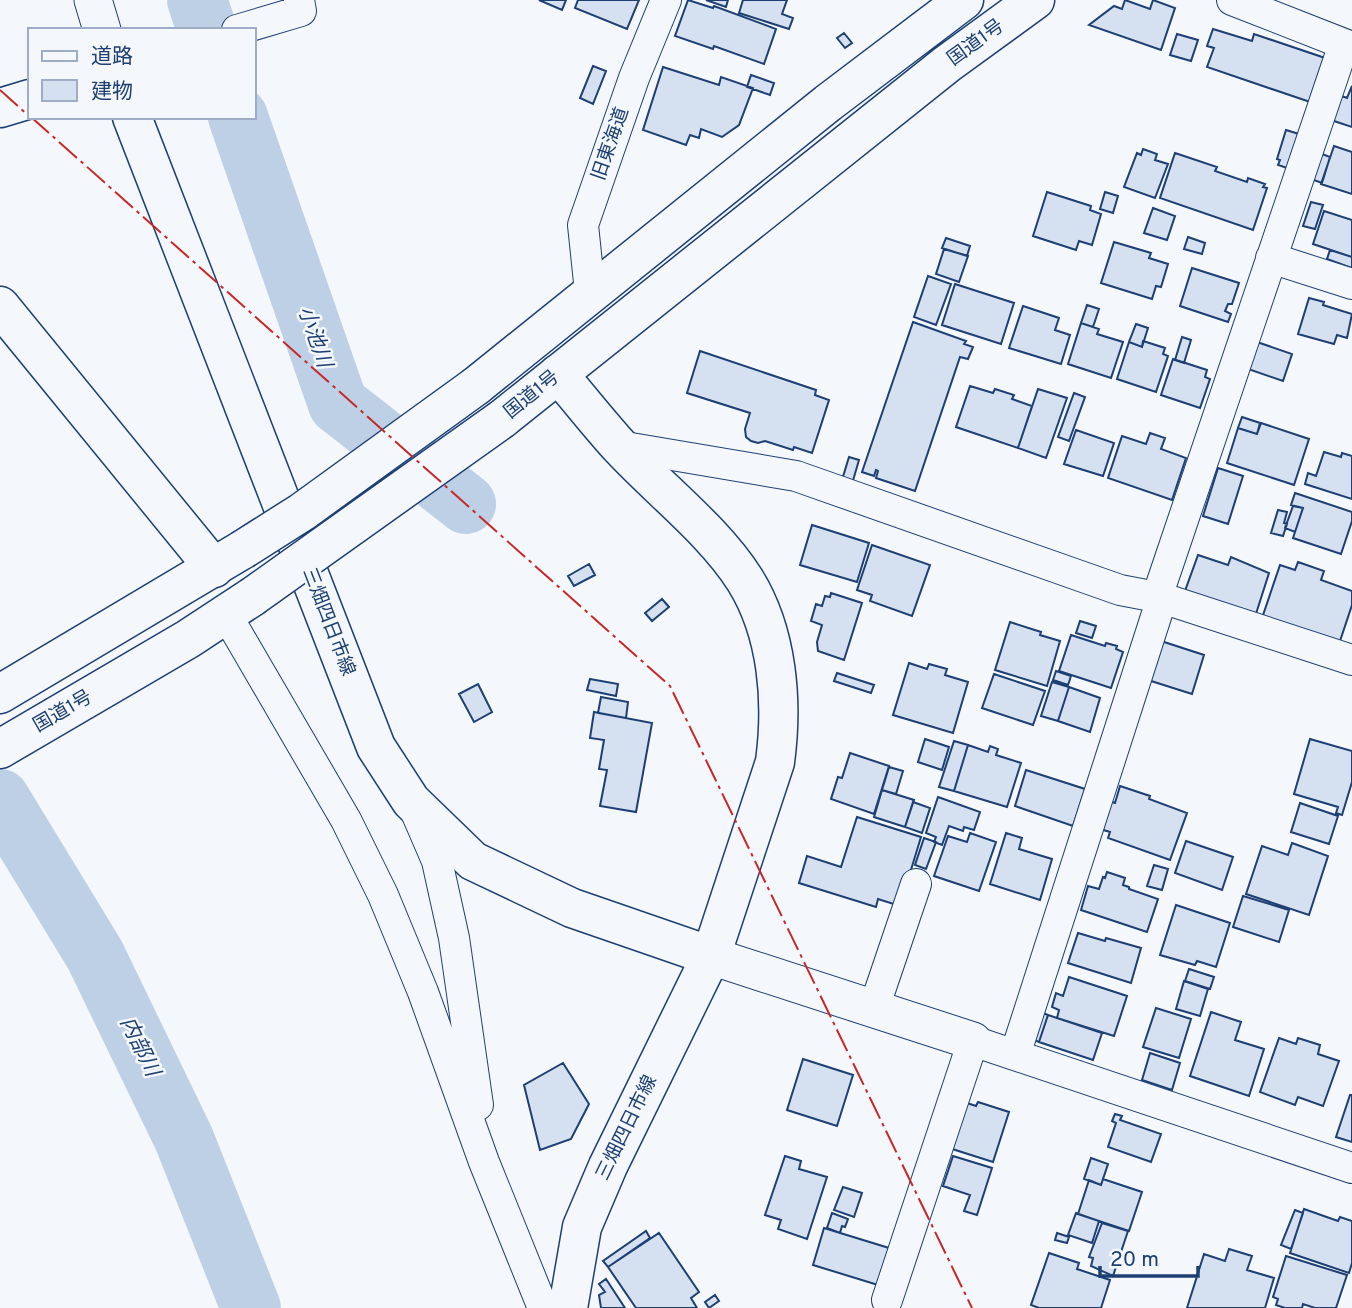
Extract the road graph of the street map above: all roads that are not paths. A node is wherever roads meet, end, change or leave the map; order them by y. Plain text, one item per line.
1 (93, 0) edge
2 (666, 0) edge
3 (964, 0) edge
4 (1035, 0) edge
5 (1232, 0) edge
6 (282, 9) edge
7 (101, 28) edge
8 (241, 28) edge
9 (1348, 45) edge
10 (28, 100) edge
11 (0, 108) edge
12 (133, 119) edge
13 (1271, 258) junction
14 (1352, 284) edge
15 (590, 292) junction
16 (0, 306) edge
17 (558, 374) junction
18 (619, 446) junction
19 (228, 559) junction
20 (1160, 597) junction
21 (239, 605) junction
22 (1352, 660) edge
23 (0, 694) edge
24 (0, 749) edge
25 (411, 801) junction
26 (916, 884) dead end
27 (711, 956) junction
28 (874, 1009) junction
29 (972, 1041) junction
30 (1014, 1055) junction
31 (484, 1161) junction
32 (1352, 1168) edge
33 (887, 1300) dead end
34 (543, 1308) edge
35 (568, 1308) edge

1 - 7 street
2 - 15 street, 旧東海道
3 - 15 main road
4 - 17 main road, 国道1号
5 - 9 street
6 - 8 street
9 - 13 street
10 - 11 main road
12 - 25 main road, 三畑四日市線
13 - 14 street
13 - 20 street
15 - 19 main road, bridge
16 - 19 main road
17 - 18 main road, 三畑四日市線
17 - 21 main road, 国道1号, bridge
18 - 20 street
18 - 27 main road, 三畑四日市線
19 - 23 main road
20 - 22 street
20 - 30 street
21 - 24 main road, 国道1号
21 - 31 street
25 - 27 main road, 三畑四日市線
25 - 31 street
26 - 28 street
27 - 28 street
27 - 35 main road, 三畑四日市線
28 - 29 street
29 - 30 street
29 - 33 street
30 - 32 street
31 - 34 street

